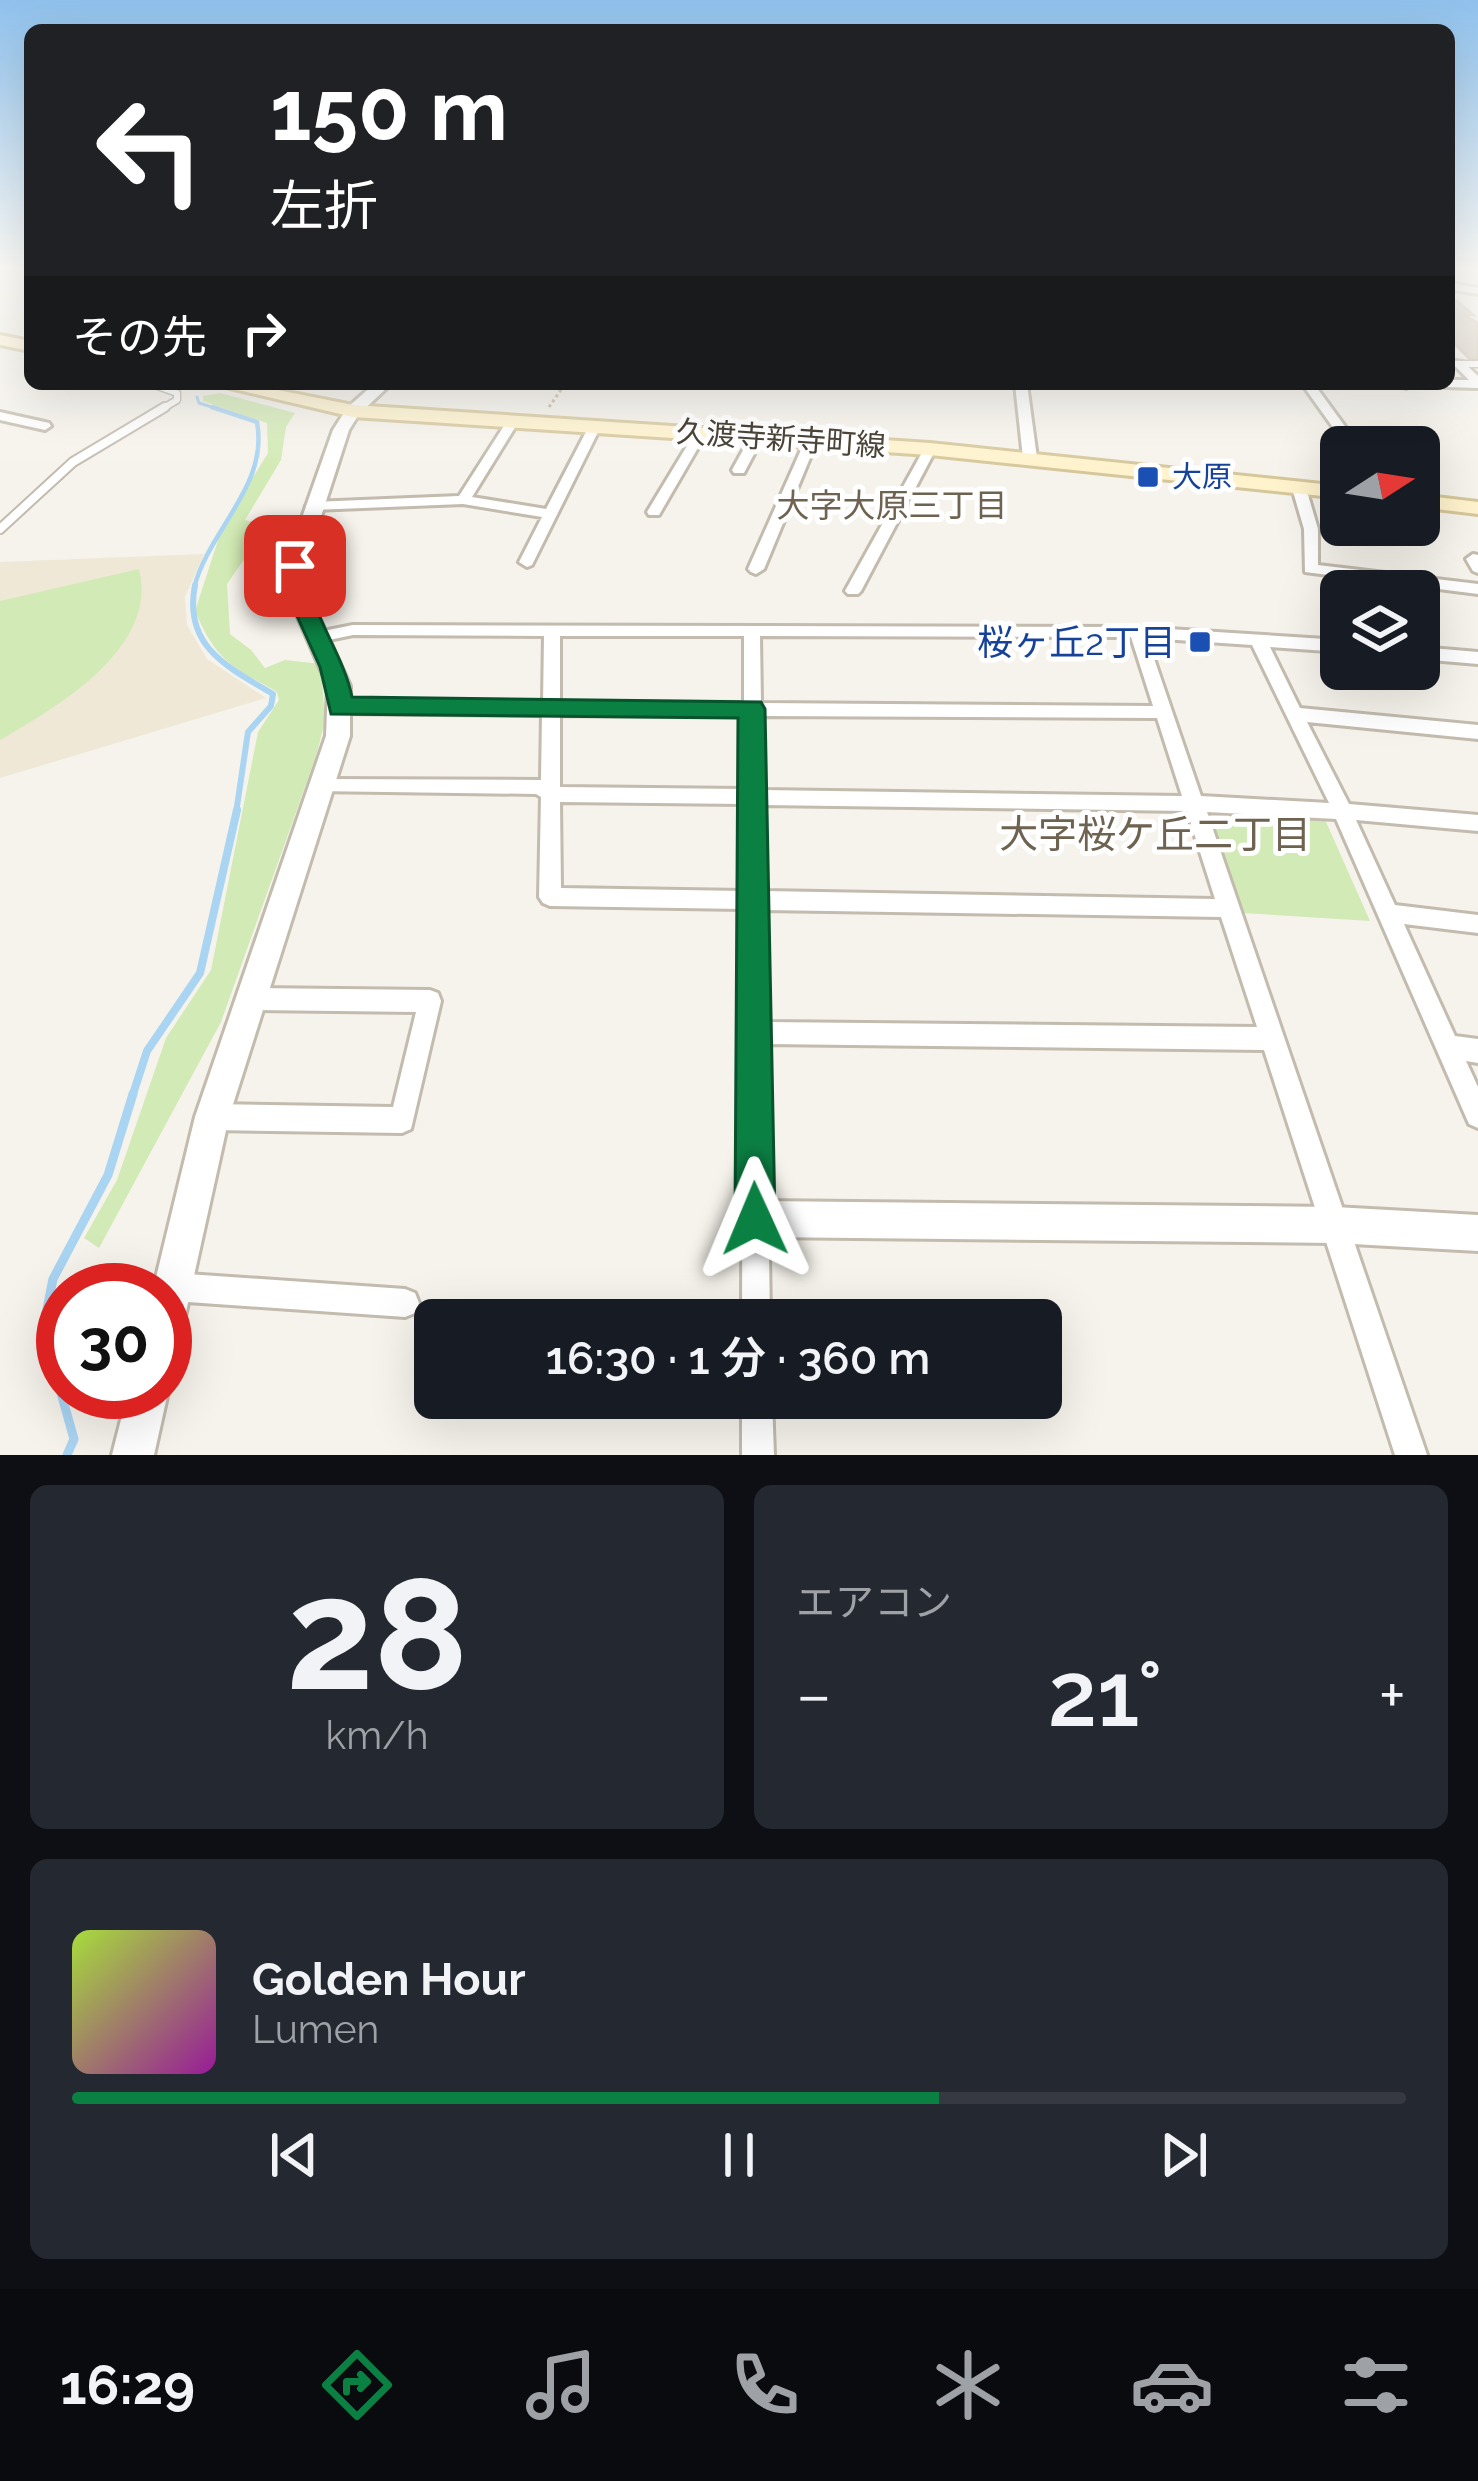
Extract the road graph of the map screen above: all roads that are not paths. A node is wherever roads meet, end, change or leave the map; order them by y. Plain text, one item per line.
1 (1455, 364) edge
2 (1455, 384) edge
3 (172, 390) edge
4 (251, 390) edge
5 (376, 390) edge
6 (1023, 390) edge
7 (1312, 390) edge
8 (353, 411) junction
9 (0, 416) edge
10 (513, 421) junction
11 (45, 426) dead end
12 (595, 426) junction
13 (1339, 426) edge
14 (700, 434) junction
15 (757, 437) junction
16 (811, 441) junction
17 (930, 449) junction
18 (1030, 458) junction
19 (739, 470) dead end
20 (1299, 488) junction
21 (1320, 490) edge
22 (463, 500) junction
23 (1440, 503) edge
24 (313, 506) junction
25 (1478, 508) edge
26 (654, 512) dead end
27 (548, 514) junction
28 (0, 529) edge
29 (527, 562) dead end
30 (756, 568) dead end
31 (1478, 589) edge
32 (853, 591) dead end
33 (552, 632) junction
34 (752, 632) junction
35 (1137, 632) junction
36 (320, 637) junction
37 (1257, 638) junction
38 (1320, 644) edge
39 (1440, 654) edge
40 (1478, 658) edge
41 (554, 706) junction
42 (340, 707) junction
43 (751, 709) junction
44 (1164, 712) junction
45 (1294, 714) junction
46 (1478, 732) edge
47 (321, 786) junction
48 (552, 794) junction
49 (751, 799) junction
50 (1193, 800) junction
51 (1341, 808) junction
52 (1478, 823) edge
53 (752, 902) junction
54 (1229, 908) junction
55 (1388, 913) junction
56 (1478, 924) edge
57 (249, 999) junction
58 (753, 1033) junction
59 (1273, 1039) junction
60 (1448, 1047) junction
61 (1478, 1051) edge
62 (1478, 1115) edge
63 (212, 1117) junction
64 (755, 1219) junction
65 (1335, 1225) junction
66 (1478, 1233) edge
67 (179, 1263) edge
68 (192, 1289) edge
69 (756, 1299) edge
70 (404, 1303) dead end
71 (142, 1419) edge
72 (757, 1419) edge
73 (133, 1455) edge
74 (758, 1455) edge
75 (1412, 1455) edge

1 - 2 street
3 - 28 lane
4 - 8 main road, 久渡寺新寺町線
5 - 8 street
6 - 18 street
7 - 13 street
8 - 10 main road, 久渡寺新寺町線
8 - 24 street
9 - 11 street
10 - 12 main road, 久渡寺新寺町線
10 - 22 street
12 - 14 main road, 久渡寺新寺町線
12 - 27 street
14 - 15 main road, 久渡寺新寺町線
14 - 26 street
15 - 16 main road, 久渡寺新寺町線
15 - 19 street
16 - 17 main road, 久渡寺新寺町線
16 - 30 street
17 - 18 main road, 久渡寺新寺町線
17 - 32 street
18 - 20 main road, 久渡寺新寺町線
20 - 21 main road, 久渡寺新寺町線
20 - 31 street
22 - 24 street
22 - 27 street
23 - 25 main road
24 - 36 street
27 - 29 street
33 - 34 street
33 - 36 street
33 - 41 street
34 - 35 street
34 - 43 street
35 - 37 street
35 - 44 street
36 - 42 street
37 - 38 street
37 - 45 street
39 - 40 street
41 - 42 street
41 - 43 street
41 - 48 street
42 - 47 street
43 - 44 street
43 - 49 street
44 - 50 street
45 - 46 street
45 - 51 street
47 - 48 street
47 - 57 street
48 - 49 street
48 - 53 street
49 - 50 street
49 - 53 street
50 - 51 street
50 - 54 street
51 - 52 street
51 - 55 street
53 - 54 street
53 - 58 street
54 - 59 street
55 - 56 street
55 - 60 street
57 - 63 street
57 - 63 street
58 - 59 street
58 - 64 street
59 - 65 street
60 - 61 street
60 - 62 street
63 - 67 street
64 - 65 street
64 - 69 street
65 - 66 street
65 - 75 street
68 - 70 street
71 - 73 street
72 - 74 street

